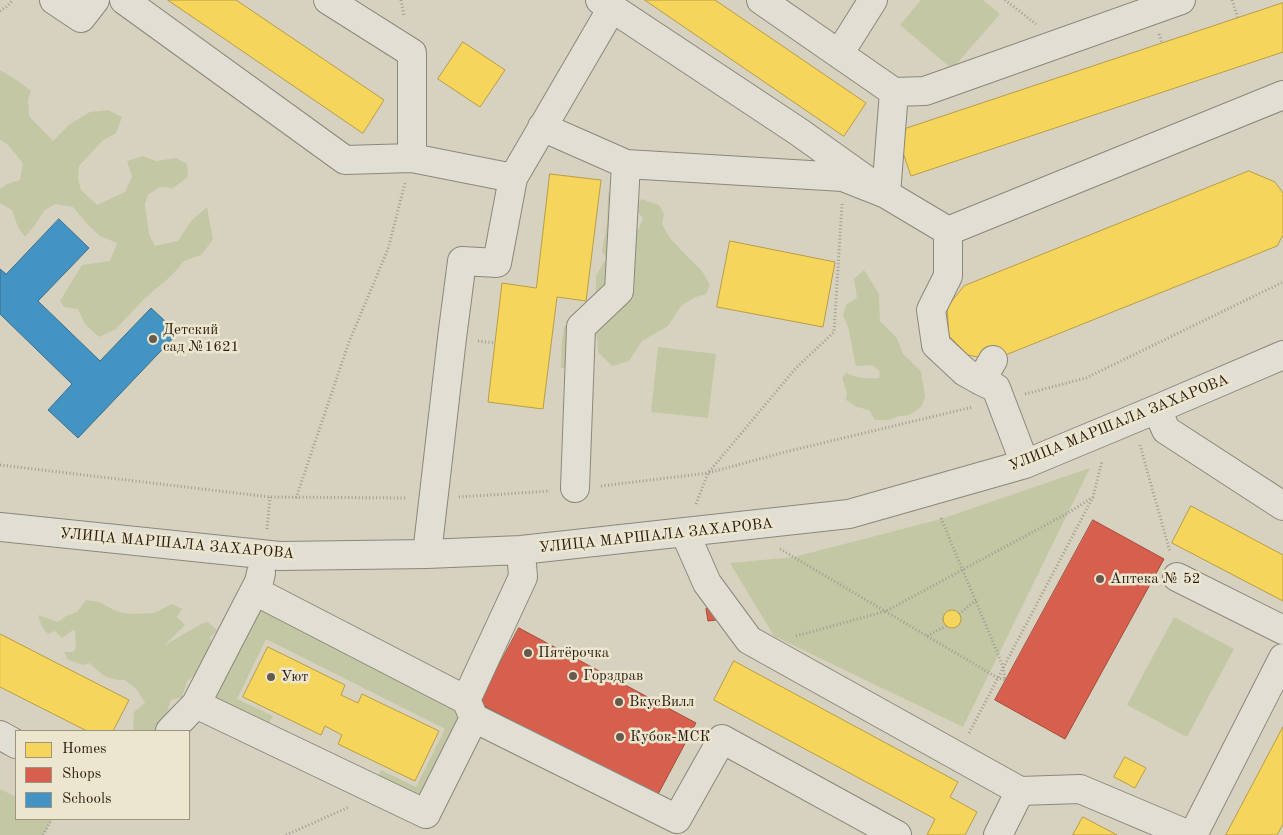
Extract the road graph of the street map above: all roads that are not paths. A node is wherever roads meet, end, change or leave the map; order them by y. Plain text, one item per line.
1 (54, 0) edge
2 (94, 0) edge
3 (124, 0) edge
4 (328, 0) edge
5 (761, 0) edge
6 (873, 0) edge
7 (1181, 0) edge
8 (606, 4) edge
9 (839, 54) junction
10 (894, 92) junction
11 (1283, 96) edge
12 (542, 127) junction
13 (412, 158) junction
14 (626, 164) junction
15 (513, 178) junction
16 (886, 194) junction
17 (948, 231) junction
18 (1283, 355) edge
19 (1158, 409) junction
20 (1025, 464) junction
21 (575, 488) road end
22 (1283, 506) edge
23 (0, 527) edge
24 (684, 533) junction
25 (521, 550) junction
26 (427, 554) junction
27 (265, 555) junction
28 (1177, 576) road end
29 (255, 590) junction
30 (1283, 630) edge
31 (1283, 658) edge
32 (196, 704) junction
33 (470, 709) junction
34 (171, 730) edge
35 (0, 736) edge
36 (15, 744) edge
37 (1020, 791) junction
38 (898, 835) edge
39 (998, 835) edge
40 (1189, 835) edge
41 (1193, 835) edge

1 - 2 street
3 - 13 street
4 - 13 street
5 - 9 street
6 - 9 street
7 - 10 street
8 - 12 street
8 - 16 street
9 - 10 street
10 - 16 street
11 - 17 street
12 - 14 street
12 - 15 street
13 - 15 street
14 - 16 street
14 - 21 street
15 - 26 street
16 - 17 street
17 - 20 street
18 - 19 street, УЛИЦА МАРШАЛА ЗАХАРОВА
19 - 20 street, УЛИЦА МАРШАЛА ЗАХАРОВА
19 - 22 street
20 - 24 street, УЛИЦА МАРШАЛА ЗАХАРОВА
23 - 27 street, УЛИЦА МАРШАЛА ЗАХАРОВА
24 - 25 street, УЛИЦА МАРШАЛА ЗАХАРОВА
24 - 37 street
25 - 26 street, УЛИЦА МАРШАЛА ЗАХАРОВА
25 - 33 street
26 - 27 street, УЛИЦА МАРШАЛА ЗАХАРОВА
27 - 29 street
28 - 30 street
29 - 32 street
29 - 33 street
31 - 41 street
32 - 33 street
32 - 34 street
33 - 38 street
35 - 36 street
37 - 39 street
37 - 40 street

